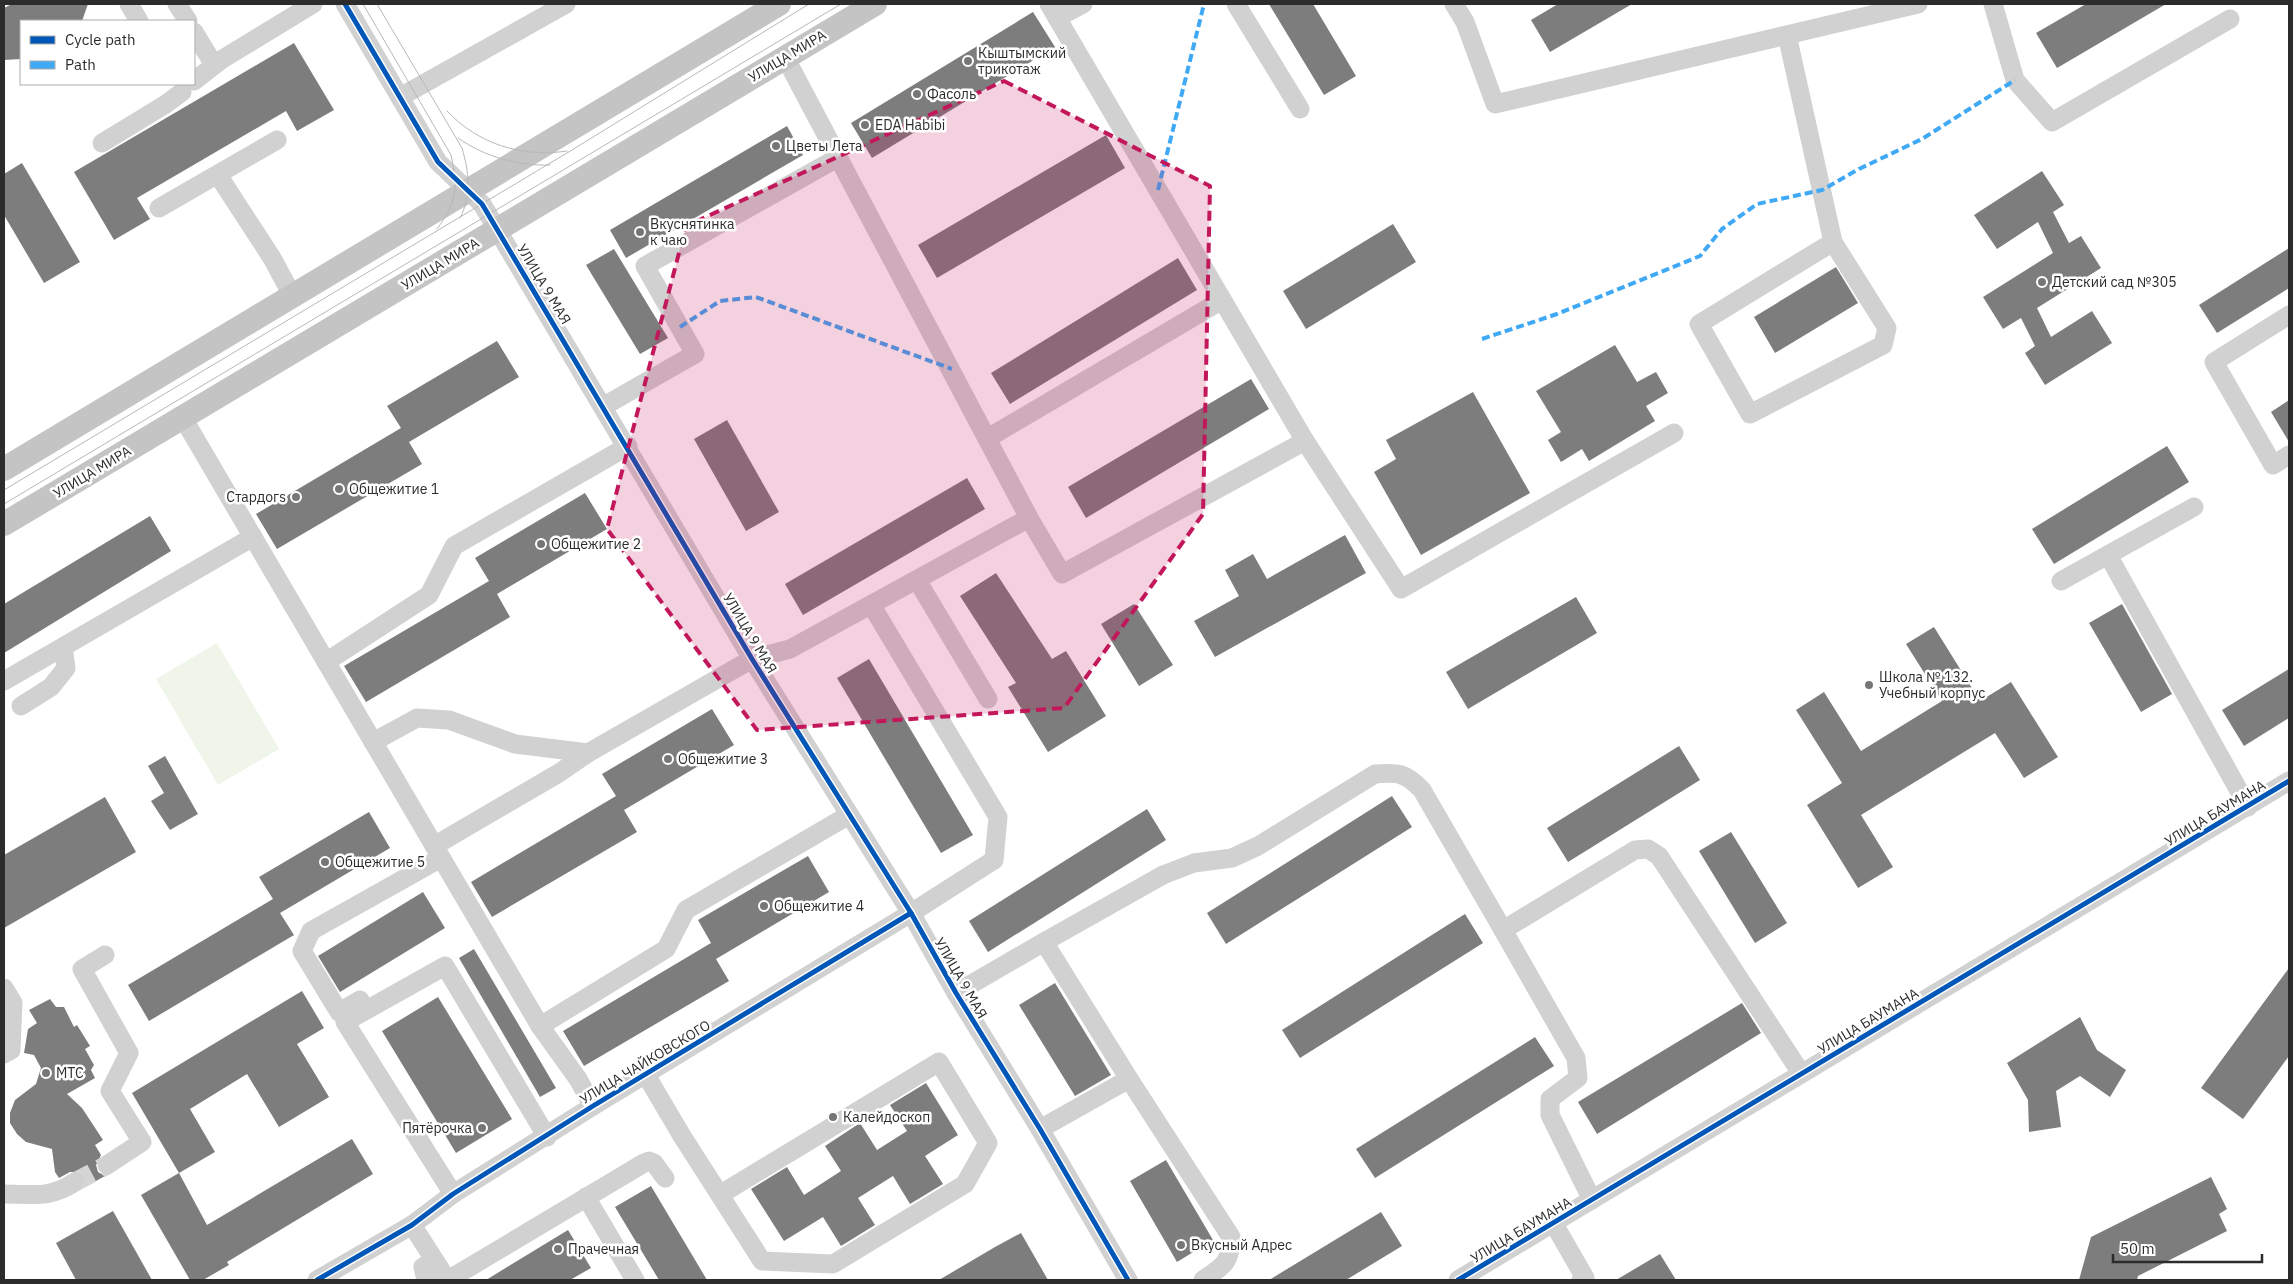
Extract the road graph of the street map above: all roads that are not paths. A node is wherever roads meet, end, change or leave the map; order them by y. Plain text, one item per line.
1 (129, 4) edge
2 (177, 4) edge
3 (314, 4) edge
4 (345, 4) edge
5 (566, 4) edge
6 (779, 4) edge
7 (875, 4) edge
8 (1083, 4) edge
9 (1236, 4) edge
10 (1454, 4) edge
11 (1918, 4) edge
12 (1993, 4) edge
13 (1053, 11) edge
14 (2230, 18) dead end
15 (138, 20) edge
16 (187, 20) edge
17 (195, 34) edge
18 (1787, 35) junction
19 (785, 57) junction
20 (214, 65) junction
21 (195, 79) edge
22 (186, 85) edge
23 (400, 97) junction
24 (1300, 109) dead end
25 (277, 140) dead end
26 (102, 143) dead end
27 (839, 157) junction
28 (218, 175) junction
29 (469, 191) junction
30 (159, 208) dead end
31 (498, 230) junction
32 (1833, 242) junction
33 (293, 297) junction
34 (1222, 300) junction
35 (2289, 315) edge
36 (604, 406) junction
37 (183, 418) junction
38 (1674, 433) dead end
39 (988, 438) junction
40 (1305, 441) junction
41 (628, 446) junction
42 (2289, 455) edge
43 (4, 469) edge
44 (2194, 507) dead end
45 (1029, 518) junction
46 (4, 524) edge
47 (253, 537) junction
48 (2108, 555) junction
49 (917, 580) junction
50 (2061, 581) dead end
51 (872, 606) junction
52 (63, 647) junction
53 (752, 659) junction
54 (326, 662) junction
55 (4, 681) edge
56 (988, 699) dead end
57 (22, 706) dead end
58 (373, 742) junction
59 (588, 753) junction
60 (2289, 781) edge
61 (2248, 807) junction
62 (849, 815) junction
63 (437, 852) junction
64 (911, 913) junction
65 (1503, 930) junction
66 (1044, 942) junction
67 (105, 955) dead end
68 (434, 958) dead end
69 (4, 988) edge
70 (956, 993) junction
71 (540, 1026) junction
72 (4, 1054) edge
73 (1802, 1073) junction
74 (646, 1075) junction
75 (1129, 1079) junction
76 (593, 1106) junction
77 (1040, 1130) junction
78 (547, 1137) junction
79 (107, 1165) tunnel mouth
80 (665, 1178) dead end
81 (75, 1182) tunnel mouth
82 (4, 1194) edge
83 (454, 1194) junction
84 (721, 1194) junction
85 (586, 1197) junction
86 (1592, 1200) junction
87 (1554, 1224) junction
88 (412, 1225) junction
89 (434, 1260) junction
90 (316, 1280) edge
91 (426, 1280) edge
92 (635, 1280) edge
93 (1128, 1280) edge
94 (1203, 1280) edge
95 (1458, 1280) edge
96 (1581, 1280) edge

1 - 15 street
2 - 16 street
3 - 20 street
4 - 23 street, УЛИЦА 9 МАЯ
5 - 23 street
6 - 29 main road
7 - 19 main road, УЛИЦА МИРА
8 - 13 street
9 - 24 street
10 - 18 street
11 - 18 street
12 - 14 street
13 - 34 street
17 - 20 street
18 - 32 street
19 - 27 street
19 - 31 main road, УЛИЦА МИРА
20 - 21 street
22 - 26 street
23 - 29 street, УЛИЦА 9 МАЯ
25 - 28 street
27 - 36 street
27 - 39 street
28 - 30 street
28 - 33 street
29 - 31 street, УЛИЦА 9 МАЯ
29 - 33 main road
31 - 36 street, УЛИЦА 9 МАЯ
31 - 37 main road, УЛИЦА МИРА
32 - 32 street
33 - 43 main road
34 - 39 street
34 - 40 street
35 - 42 street
36 - 41 street, УЛИЦА 9 МАЯ
37 - 46 main road, УЛИЦА МИРА
37 - 47 street
38 - 40 street
39 - 45 street
40 - 45 street
41 - 53 street, УЛИЦА 9 МАЯ
41 - 54 street
44 - 48 street
45 - 49 street
47 - 52 street
47 - 54 street
48 - 50 street
48 - 61 street
49 - 51 street
49 - 56 street
51 - 53 street
51 - 64 street, УЛИЦА ЧАЙКОВСКОГО
52 - 55 street
52 - 57 street
53 - 59 street
53 - 62 street, УЛИЦА 9 МАЯ
54 - 58 street
58 - 59 street
58 - 63 street
59 - 63 street
60 - 61 street, УЛИЦА БАУМАНА
61 - 73 street, УЛИЦА БАУМАНА
62 - 64 street, УЛИЦА 9 МАЯ
62 - 71 street
63 - 68 street
63 - 71 street
64 - 70 street, УЛИЦА 9 МАЯ
64 - 74 street, УЛИЦА ЧАЙКОВСКОГО
65 - 66 street
65 - 73 street
65 - 86 street
66 - 70 street
66 - 75 street
67 - 79 street
69 - 72 street
70 - 77 street, УЛИЦА 9 МАЯ
71 - 76 street
73 - 86 street, УЛИЦА БАУМАНА
74 - 76 street, УЛИЦА ЧАЙКОВСКОГО
74 - 84 street
75 - 77 street
75 - 94 street
76 - 78 street, УЛИЦА ЧАЙКОВСКОГО
77 - 93 street, УЛИЦА 9 МАЯ
78 - 83 street, УЛИЦА ЧАЙКОВСКОГО
78 - 83 street
80 - 85 street
81 - 82 street
83 - 88 street, УЛИЦА ЧАЙКОВСКОГО
84 - 84 street
85 - 89 street
85 - 92 street
86 - 87 street, УЛИЦА БАУМАНА
87 - 95 street, УЛИЦА БАУМАНА
87 - 96 street
88 - 89 street
88 - 90 street, УЛИЦА ЧАЙКОВСКОГО
89 - 91 street

